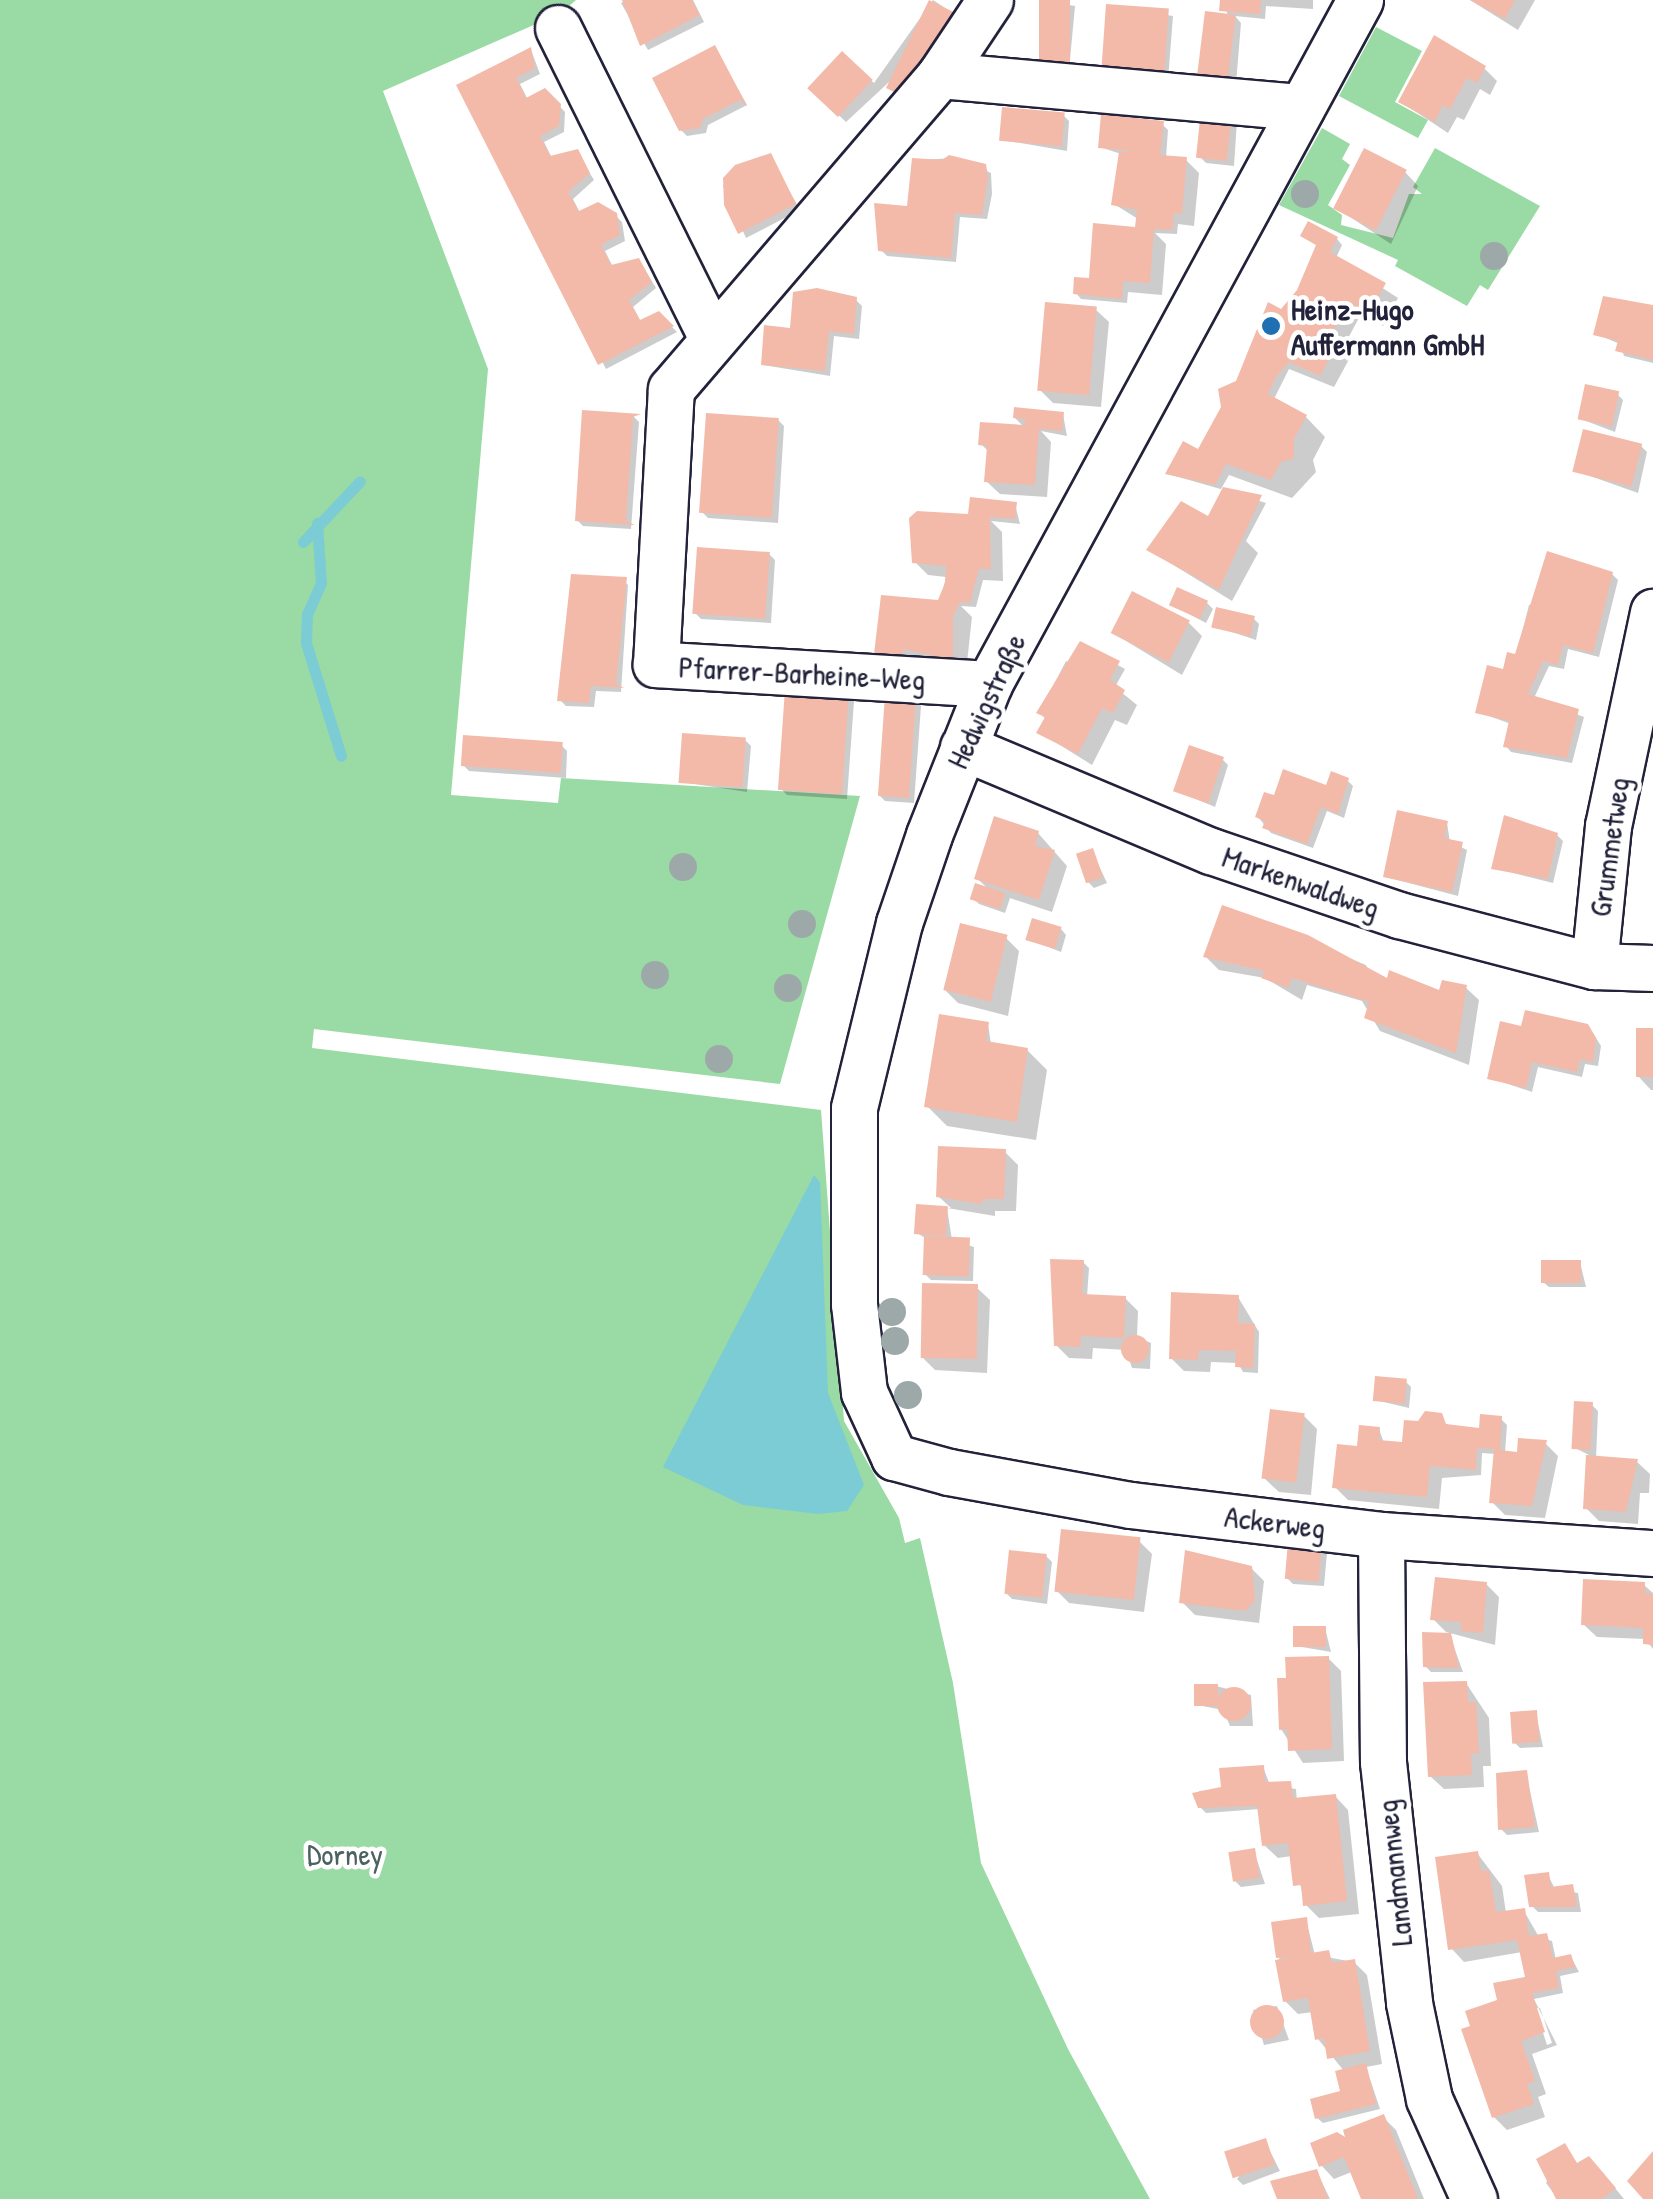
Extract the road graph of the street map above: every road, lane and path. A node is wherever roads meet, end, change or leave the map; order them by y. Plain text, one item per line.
1 (990, 0) edge
2 (1360, 0) edge
3 (558, 28) dead end
4 (940, 74) junction
5 (1302, 107) junction
6 (712, 338) junction
7 (1653, 612) edge
8 (989, 684) junction
9 (963, 747) junction
10 (1594, 966) junction
11 (1653, 968) edge
12 (901, 1462) joint
13 (1381, 1535) junction
14 (1653, 1553) edge
15 (1474, 2199) edge

1 - 4 street, Pfarrer-Barheine-Weg
2 - 5 street, Hedwigstraße
3 - 6 street
4 - 5 street
4 - 6 street, Pfarrer-Barheine-Weg
5 - 8 street, Hedwigstraße
6 - 8 street, Pfarrer-Barheine-Weg
7 - 10 street, Grummetweg
8 - 9 street, Hedwigstraße
9 - 10 street, Markenwaldweg
9 - 12 street, Hedwigstraße
10 - 11 street, Markenwaldweg
12 - 13 street, Ackerweg
13 - 14 street, Ackerweg
13 - 15 street, Landmannweg

